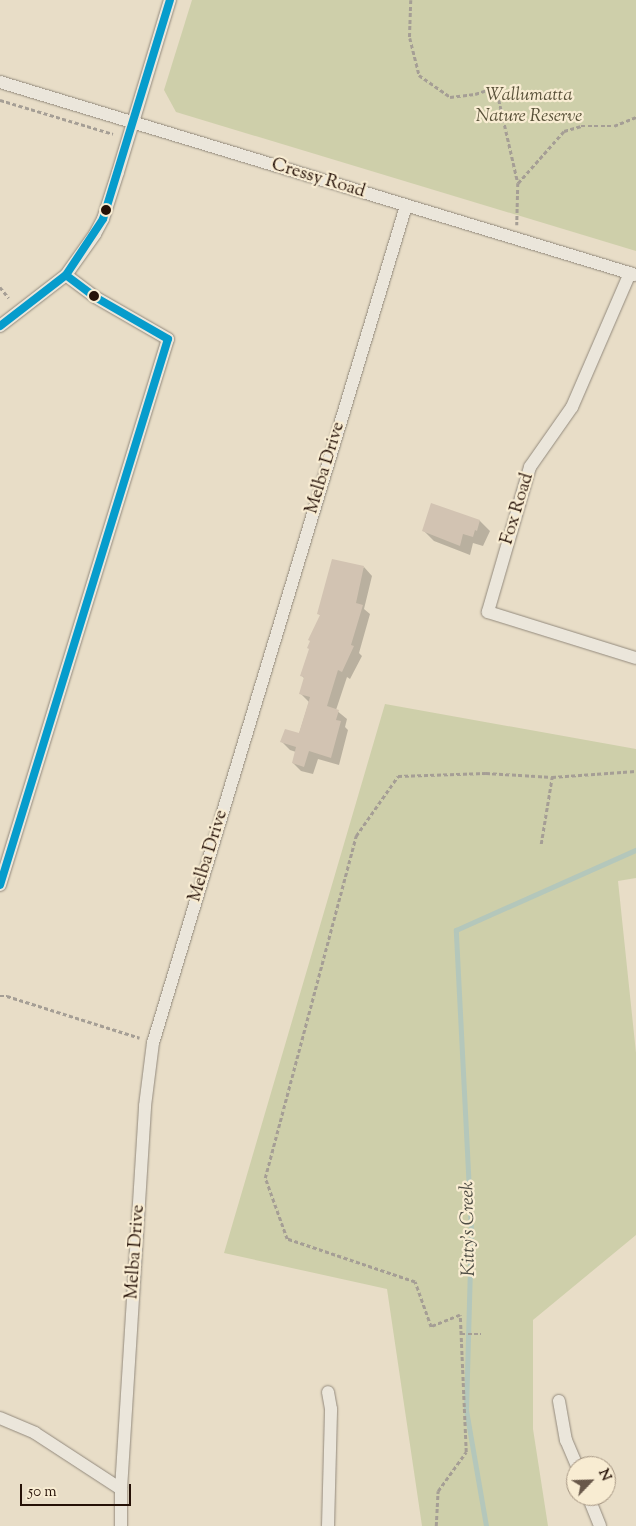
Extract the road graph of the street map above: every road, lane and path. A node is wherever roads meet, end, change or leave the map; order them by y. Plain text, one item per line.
1 (170, 0) edge
2 (411, 0) edge
3 (0, 82) edge
4 (0, 100) edge
5 (636, 117) edge
6 (132, 122) junction
7 (113, 134) dead end
8 (518, 183) junction
9 (406, 206) junction
10 (517, 239) junction
11 (633, 274) edge
12 (66, 275) junction
13 (0, 287) edge
14 (9, 298) dead end
15 (2, 319) edge
16 (636, 658) edge
17 (636, 770) edge
18 (552, 777) junction
19 (541, 844) dead end
20 (0, 885) edge
21 (0, 996) edge
22 (153, 1043) junction
23 (461, 1334) junction
24 (481, 1334) dead end
25 (328, 1392) dead end
26 (559, 1401) dead end
27 (0, 1418) edge
28 (572, 1456) edge
29 (121, 1489) junction
30 (592, 1506) edge
31 (121, 1526) edge
32 (328, 1526) edge
33 (436, 1526) edge
34 (600, 1526) edge

1 - 6 street
2 - 8 path
3 - 6 street, Cressy Road
4 - 7 path
5 - 8 path
6 - 9 street, Cressy Road
6 - 12 street
8 - 10 path
9 - 10 street, Cressy Road
9 - 22 street, Melba Drive
10 - 11 street, Cressy Road
11 - 16 street, Fox Road
12 - 15 street
12 - 20 street
13 - 14 path
17 - 18 path
18 - 19 path
18 - 23 path
21 - 22 path
22 - 29 street, Melba Drive
23 - 24 path
23 - 33 path
25 - 32 street
26 - 28 street
27 - 29 street
29 - 31 street, Melba Drive
30 - 34 street

